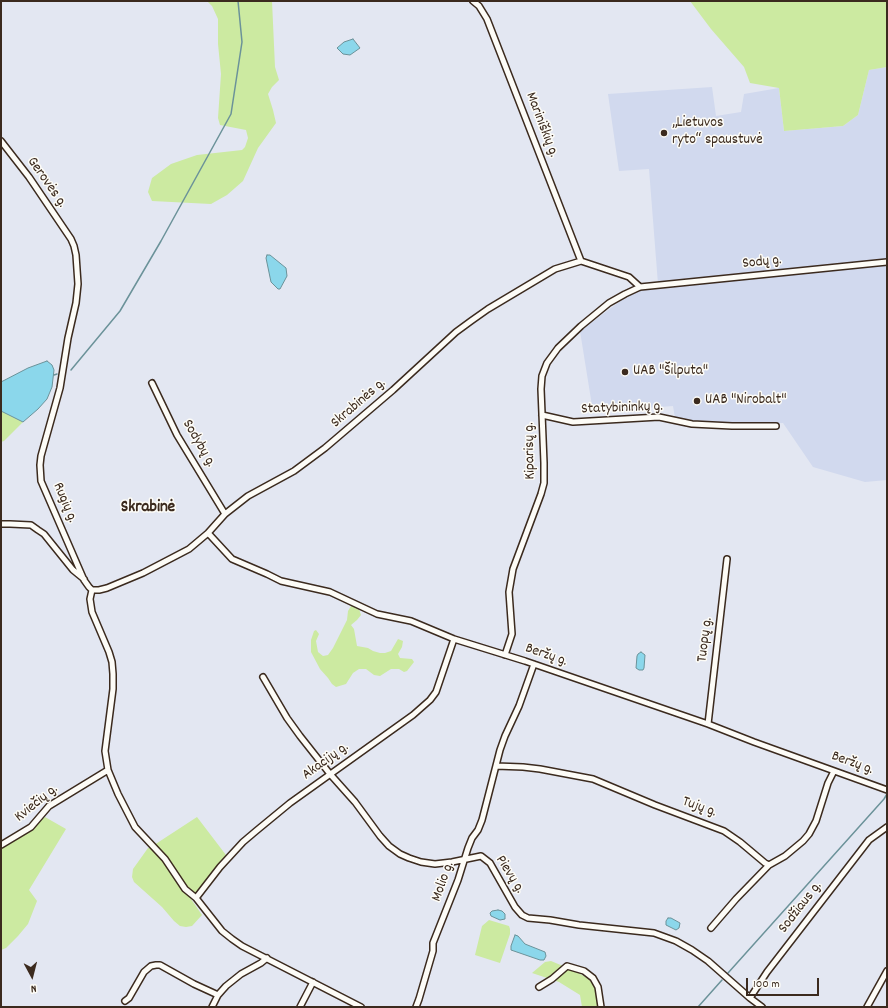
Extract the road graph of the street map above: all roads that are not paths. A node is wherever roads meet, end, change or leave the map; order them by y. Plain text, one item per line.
1 (473, 1) edge
2 (1, 141) edge
3 (71, 239) joint
4 (581, 261) junction
5 (887, 262) edge
6 (640, 288) junction
7 (152, 383) dead end
8 (542, 416) junction
9 (776, 426) dead end
10 (225, 514) junction
11 (1, 524) edge
12 (208, 533) junction
13 (727, 559) dead end
14 (84, 580) junction
15 (92, 590) junction
16 (454, 639) junction
17 (505, 655) junction
18 (534, 664) junction
19 (263, 677) dead end
20 (708, 724) junction
21 (496, 766) junction
22 (108, 770) junction
23 (834, 771) junction
24 (330, 774) junction
25 (887, 790) edge
26 (887, 827) edge
27 (1, 845) edge
28 (465, 859) junction
29 (769, 865) junction
30 (196, 898) junction
31 (711, 928) dead end
32 (266, 958) junction
33 (887, 971) edge
34 (313, 982) junction
35 (539, 987) dead end
36 (218, 995) junction
37 (750, 998) junction
38 (125, 1001) dead end
39 (212, 1007) edge
40 (300, 1007) edge
41 (362, 1007) edge
42 (416, 1007) edge
43 (601, 1007) edge
44 (762, 1007) edge
45 (867, 1007) edge

1 - 4 street, Mariniškių g.
2 - 3 street, Gerovės g.
3 - 14 street, Rugių g.
4 - 6 street
4 - 10 street, Skrabinės g.
5 - 6 street, Sodų g.
6 - 8 street, Kiparisų g.
7 - 10 street, Sodybų g.
8 - 9 street, Statybininkų g.
8 - 17 street, Kiparisų g.
10 - 12 street, Skrabinės g.
11 - 14 street
12 - 15 street, Skrabinės g.
12 - 16 street, Beržų g.
13 - 20 street, Tuopų g.
14 - 15 street, Rugių g.
15 - 22 street
16 - 17 street, Beržų g.
16 - 24 street, Akacijų g.
17 - 18 street, Beržų g.
18 - 20 street, Beržų g.
18 - 21 street, Molio g.
19 - 24 street, Pievų g.
20 - 23 street, Beržų g.
21 - 28 street, Molio g.
21 - 29 street, Tujų g.
22 - 27 street, Kviečių g.
22 - 30 street
23 - 25 street, Beržų g.
23 - 29 street
24 - 28 street, Pievų g.
24 - 30 street, Akacijų g.
26 - 37 street, Sodžiaus g.
28 - 37 street, Pievų g.
28 - 42 street, Molio g.
29 - 31 street
30 - 32 street
32 - 34 street
32 - 36 street
33 - 45 street
34 - 40 street
34 - 41 street
35 - 43 street
36 - 38 street
36 - 39 street
37 - 44 street

